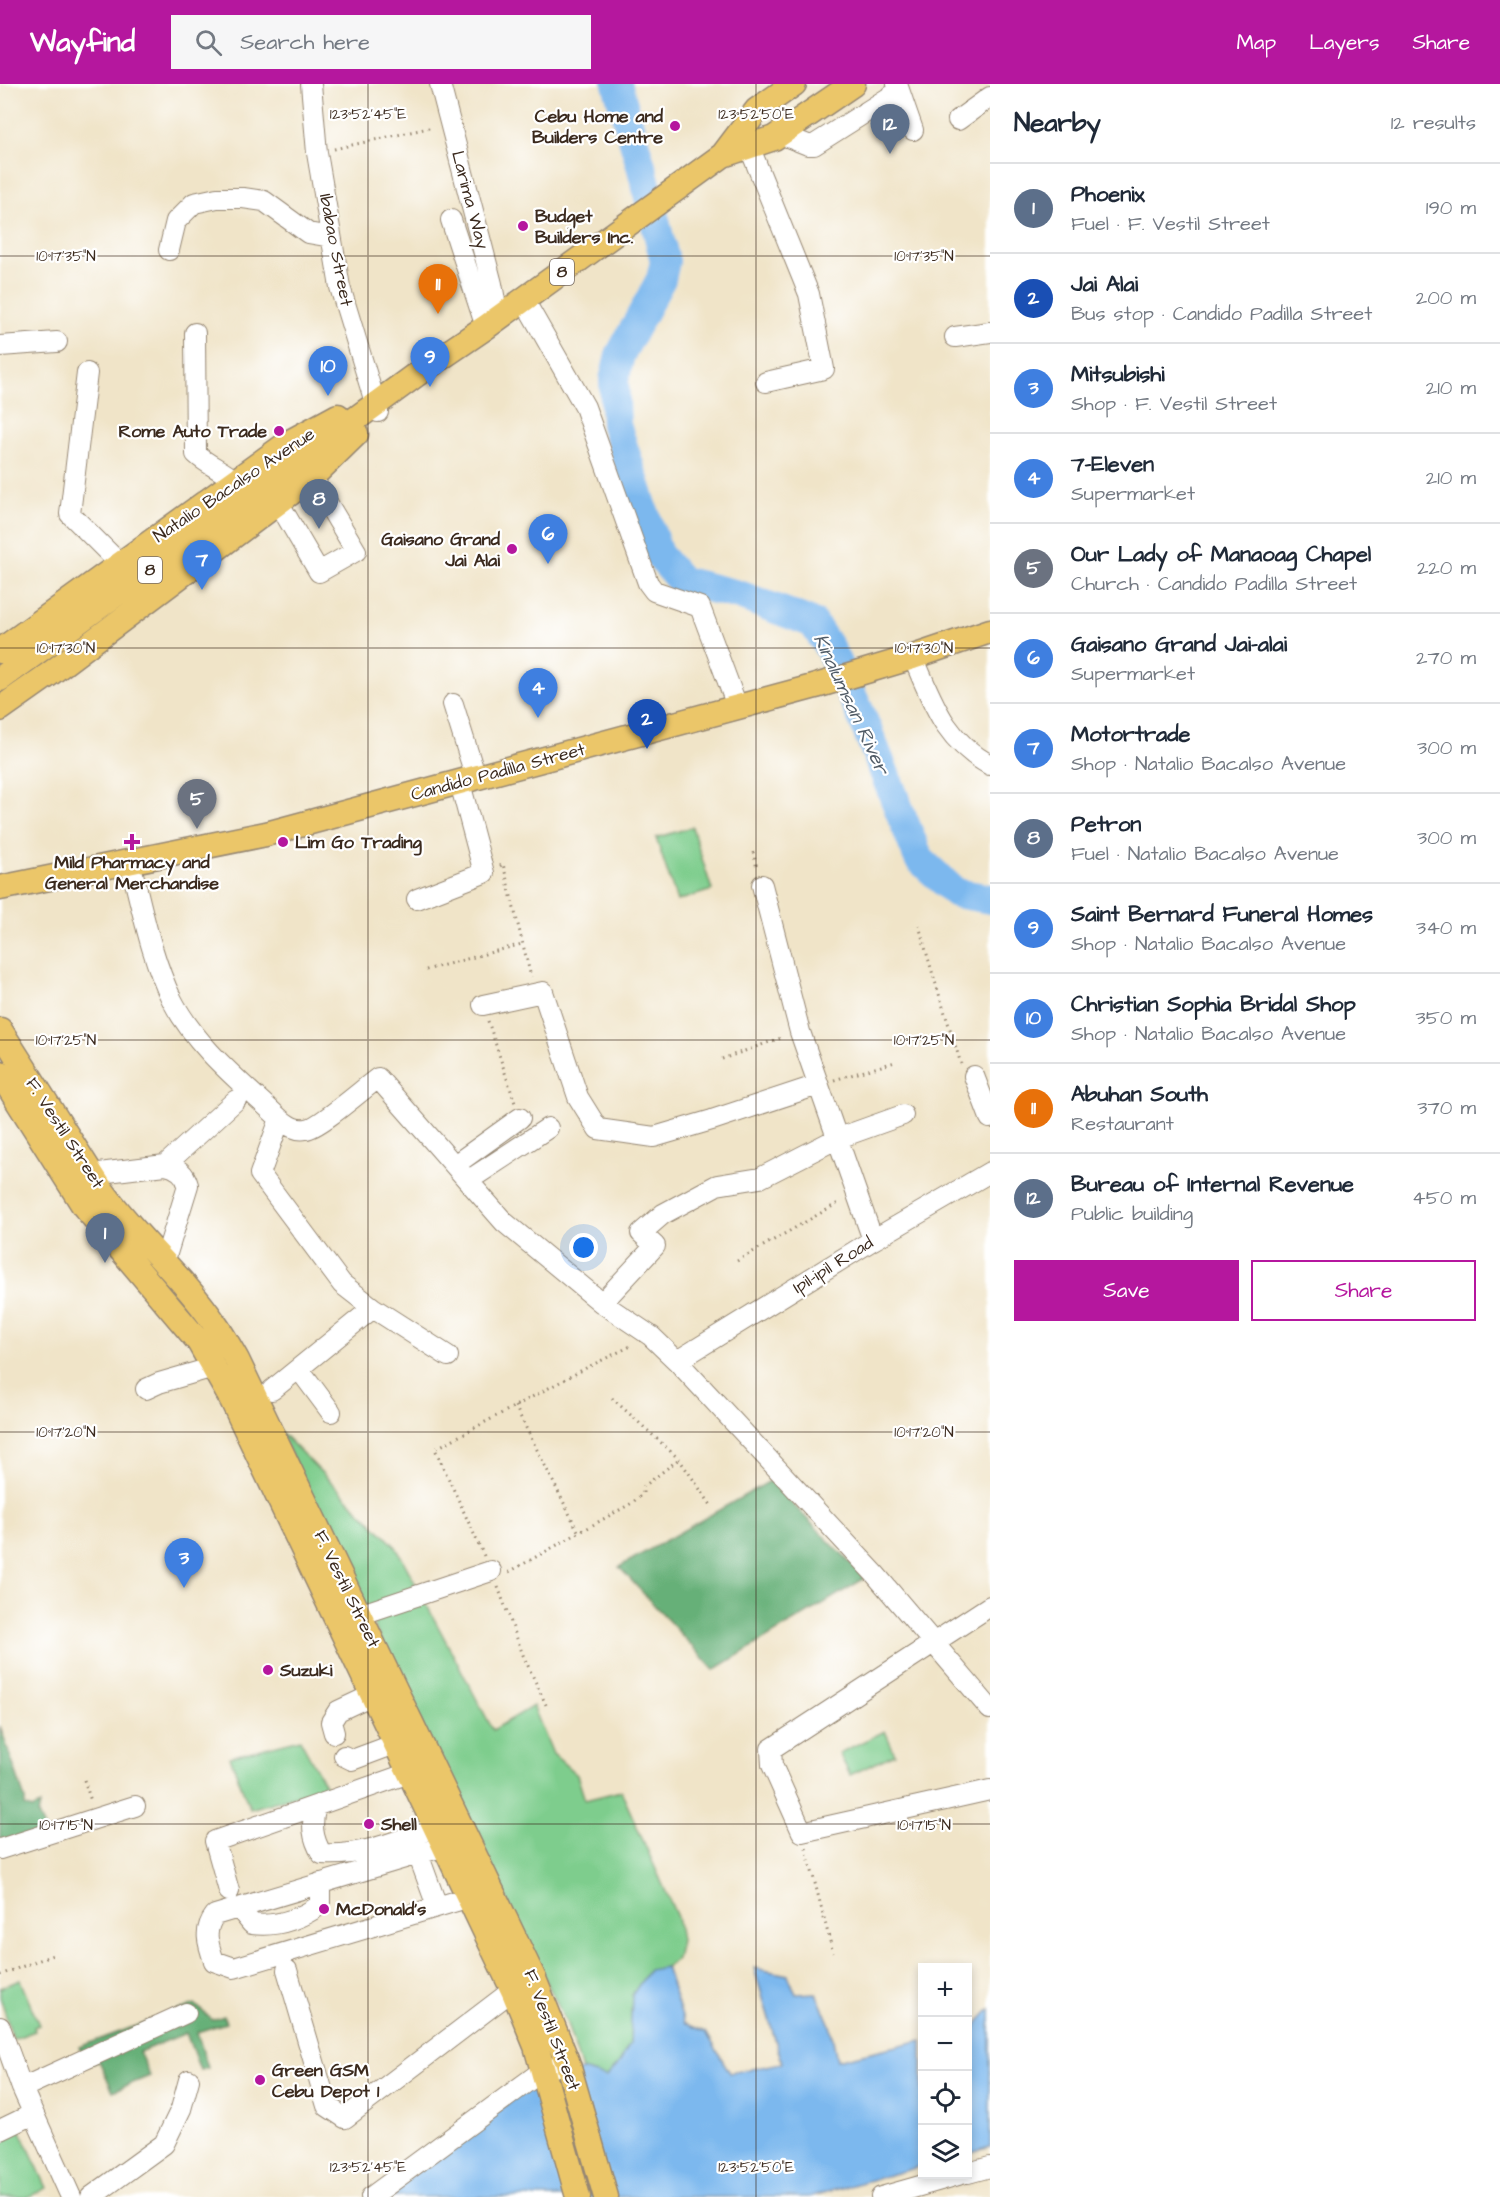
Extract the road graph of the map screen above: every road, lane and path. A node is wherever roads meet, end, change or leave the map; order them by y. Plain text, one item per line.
1 (310, 84) edge
2 (440, 84) edge
3 (794, 84) edge
4 (853, 84) edge
5 (897, 86) edge
6 (990, 97) edge
7 (958, 120) dead end
8 (450, 123) junction
9 (913, 130) dead end
10 (780, 134) junction
11 (744, 139) junction
12 (317, 153) junction
13 (452, 220) dead end
14 (332, 237) junction
15 (169, 250) dead end
16 (524, 300) junction
17 (492, 322) junction
18 (990, 332) edge
19 (195, 333) dead end
20 (955, 337) dead end
21 (57, 342) dead end
22 (0, 346) edge
23 (87, 373) dead end
24 (766, 382) dead end
25 (376, 404) junction
26 (305, 469) junction
27 (235, 481) junction
28 (278, 502) junction
29 (120, 564) junction
30 (990, 631) edge
31 (0, 651) edge
32 (913, 657) junction
33 (0, 679) edge
34 (453, 704) dead end
35 (737, 706) junction
36 (0, 709) edge
37 (990, 765) edge
38 (468, 780) junction
39 (130, 862) junction
40 (503, 864) dead end
41 (762, 885) dead end
42 (0, 888) edge
43 (417, 899) dead end
44 (919, 925) dead end
45 (522, 944) junction
46 (426, 970) dead end
47 (534, 994) junction
48 (483, 1005) joint
49 (0, 1030) edge
50 (800, 1032) junction
51 (722, 1059) dead end
52 (895, 1062) dead end
53 (0, 1074) edge
54 (974, 1076) joint
55 (818, 1085) junction
56 (236, 1100) dead end
57 (903, 1115) dead end
58 (520, 1118) joint
59 (990, 1118) edge
60 (280, 1119) junction
61 (548, 1128) dead end
62 (836, 1139) junction
63 (165, 1164) junction
64 (456, 1164) junction
65 (990, 1172) edge
66 (91, 1174) junction
67 (469, 1180) junction
68 (857, 1193) junction
69 (873, 1240) junction
70 (737, 1261) dead end
71 (164, 1263) junction
72 (602, 1303) junction
73 (373, 1308) junction
74 (651, 1336) junction
75 (447, 1356) dead end
76 (677, 1361) junction
77 (214, 1367) junction
78 (299, 1369) junction
79 (146, 1389) dead end
80 (272, 1390) dead end
81 (612, 1398) dead end
82 (515, 1406) junction
83 (331, 1412) dead end
84 (435, 1449) dead end
85 (679, 1459) junction
86 (711, 1505) dead end
87 (579, 1533) junction
88 (497, 1573) joint
89 (990, 1606) edge
90 (359, 1615) junction
91 (935, 1642) junction
92 (372, 1695) junction
93 (990, 1709) edge
94 (334, 1733) dead end
95 (396, 1744) junction
96 (344, 1756) dead end
97 (410, 1773) junction
98 (84, 1780) dead end
99 (990, 1790) edge
100 (135, 1806) dead end
101 (315, 1806) junction
102 (97, 1818) junction
103 (802, 1832) junction
104 (440, 1837) junction
105 (0, 1849) edge
106 (418, 1854) junction
107 (470, 1897) junction
108 (234, 1899) junction
109 (437, 1906) junction
110 (833, 1953) dead end
111 (54, 1955) dead end
112 (287, 1970) dead end
113 (0, 1975) edge
114 (513, 1990) junction
115 (186, 2013) dead end
116 (0, 2027) edge
117 (569, 2067) junction
118 (543, 2076) junction
119 (189, 2080) dead end
120 (22, 2088) junction
121 (33, 2114) junction
122 (0, 2130) edge
123 (990, 2167) edge
124 (972, 2172) edge
125 (947, 2179) edge
126 (71, 2197) edge
127 (91, 2197) edge
128 (370, 2197) edge
129 (578, 2197) edge
130 (606, 2197) edge
131 (881, 2197) edge

1 - 12 street, Ibabao Street
2 - 8 street, Larima Way
3 - 11 main road
4 - 10 main road, Natalio Bacalso Avenue / 8
5 - 9 street
5 - 10 street
6 - 7 street
8 - 12 path
8 - 17 street, Larima Way
10 - 11 main road, Natalio Bacalso Avenue / 8
11 - 16 main road, Natalio Bacalso Avenue / 8
11 - 24 street
12 - 14 street, Ibabao Street
13 - 17 street
14 - 15 street
14 - 25 street, Ibabao Street
16 - 17 main road, Natalio Bacalso Avenue / 8
16 - 35 street
17 - 25 main road, Natalio Bacalso Avenue / 8
18 - 20 street
19 - 27 street
21 - 22 street
23 - 29 street
25 - 26 main road, Natalio Bacalso Avenue / 8
25 - 27 main road, Natalio Bacalso Avenue / 8
26 - 28 main road, Natalio Bacalso Avenue / 8
26 - 28 street
26 - 33 main road, 8
27 - 29 main road, Natalio Bacalso Avenue / 8
28 - 36 main road, Natalio Bacalso Avenue / 8
29 - 31 main road, Natalio Bacalso Avenue / 8
30 - 32 main road, Candido Padilla Street
32 - 35 main road, Candido Padilla Street
32 - 37 street
34 - 38 street
35 - 38 main road, Candido Padilla Street
38 - 39 main road, Candido Padilla Street
38 - 43 street
39 - 42 main road, Candido Padilla Street
39 - 60 street
40 - 45 path
41 - 50 street
44 - 54 path
45 - 46 path
45 - 47 path
47 - 48 street
47 - 55 street
48 - 58 path
49 - 66 main road, F. Vestil Street
50 - 51 path
50 - 55 street
52 - 55 path
53 - 77 main road, F. Vestil Street
54 - 59 street
55 - 62 street
56 - 63 street
57 - 62 street
58 - 64 street
60 - 64 street
60 - 73 street
61 - 67 street
62 - 68 street
62 - 72 street
63 - 66 street
63 - 71 street
64 - 67 street
65 - 69 street, Ipil-ipil Road
66 - 71 main road, F. Vestil Street
67 - 72 street
68 - 69 street
68 - 70 path
69 - 76 street, Ipil-ipil Road
71 - 90 main road, F. Vestil Street
72 - 74 street
73 - 75 street
73 - 78 street
74 - 76 street
74 - 82 path
76 - 91 street
77 - 79 street
77 - 92 main road, F. Vestil Street
78 - 80 street
78 - 83 street
81 - 85 path
82 - 84 path
82 - 87 path
85 - 86 path
85 - 87 path
87 - 88 path
88 - 90 street
89 - 91 street
90 - 117 main road, F. Vestil Street
91 - 93 street
91 - 103 street
92 - 94 street
92 - 95 main road, F. Vestil Street
95 - 96 street
95 - 97 main road, F. Vestil Street
97 - 101 street
97 - 104 main road, F. Vestil Street
98 - 102 path
99 - 103 street
100 - 102 street
101 - 104 street
101 - 108 street
102 - 105 street
103 - 110 path
104 - 106 street
104 - 107 main road, F. Vestil Street
106 - 108 street
106 - 109 street
107 - 109 street
107 - 114 main road, F. Vestil Street
108 - 109 street
111 - 113 path
112 - 114 street
114 - 118 main road, F. Vestil Street
115 - 120 street
116 - 120 street
117 - 118 street
117 - 130 main road, F. Vestil Street
118 - 128 street
118 - 129 main road, F. Vestil Street
119 - 127 street
120 - 121 street
121 - 122 street
121 - 126 street
123 - 124 street
125 - 131 street

